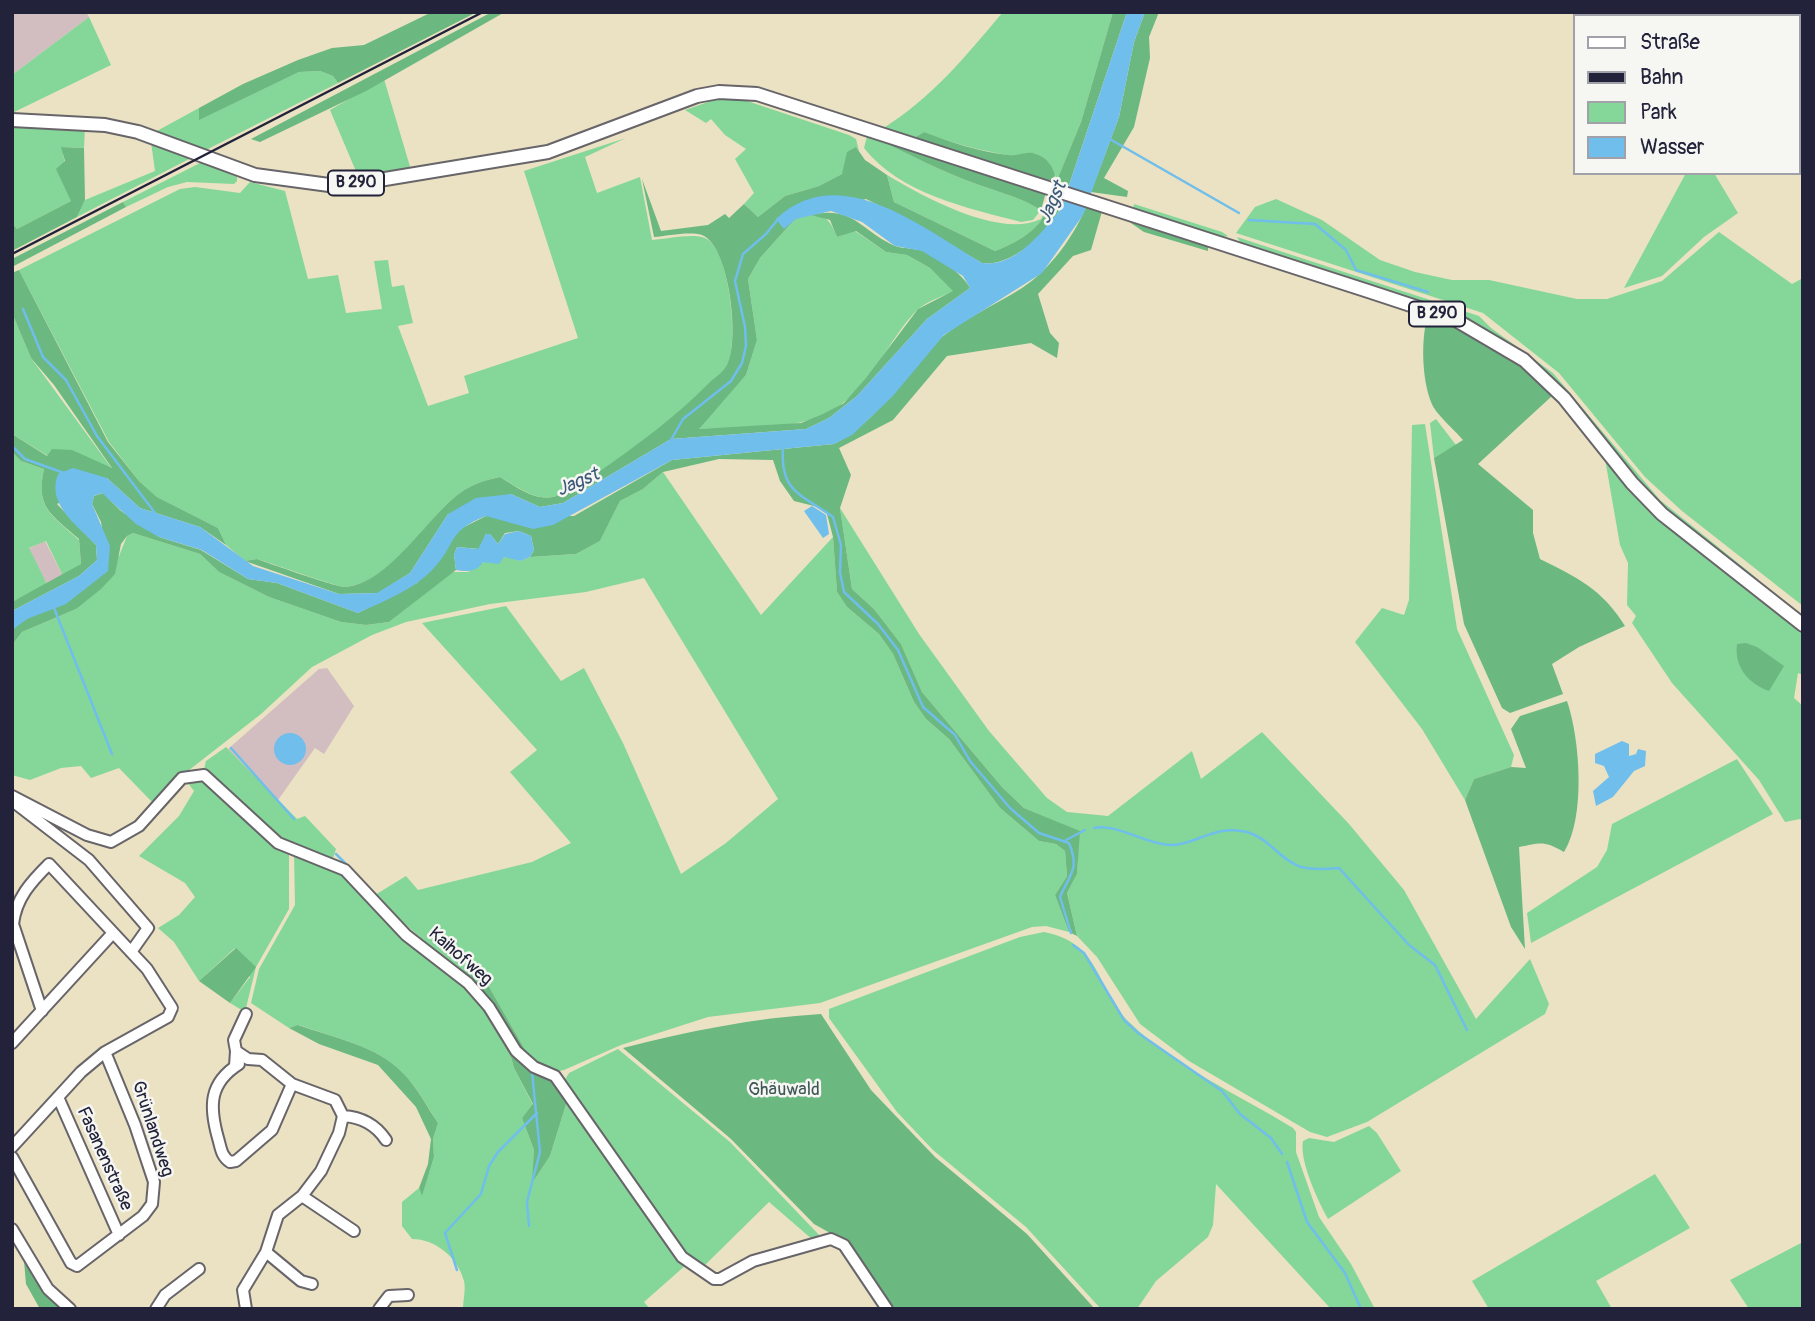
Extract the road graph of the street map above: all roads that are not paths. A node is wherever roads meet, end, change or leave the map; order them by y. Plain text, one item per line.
1 (12, 120) edge
2 (1803, 625) edge
3 (12, 798) edge
4 (112, 934) junction
5 (131, 952) junction
6 (42, 1011) junction
7 (246, 1014) dead end
8 (12, 1043) edge
9 (236, 1051) junction
10 (105, 1052) junction
11 (248, 1059) junction
12 (236, 1066) junction
13 (292, 1084) junction
14 (58, 1097) junction
15 (343, 1116) junction
16 (386, 1140) dead end
17 (12, 1147) edge
18 (12, 1157) edge
19 (302, 1196) junction
20 (12, 1229) edge
21 (354, 1231) dead end
22 (119, 1235) junction
23 (265, 1252) junction
24 (199, 1269) dead end
25 (312, 1284) dead end
26 (408, 1295) dead end
27 (70, 1309) edge
28 (156, 1309) edge
29 (246, 1309) edge
30 (379, 1309) edge
31 (887, 1309) edge

1 - 2 main road, B 290
3 - 5 street
3 - 31 street, Kaihofweg
4 - 5 street
4 - 6 street
4 - 6 street
5 - 10 street
6 - 8 street
7 - 9 street
9 - 11 street
9 - 12 street
10 - 14 street
10 - 22 street, Grünlandweg
11 - 12 street
11 - 13 street
12 - 13 street
13 - 15 street
14 - 17 street
14 - 22 street, Fasanenstraße
15 - 16 street
15 - 19 street
18 - 22 street, Grünlandweg
19 - 21 street
19 - 23 street
20 - 27 street
23 - 25 street
23 - 29 street
24 - 28 street
26 - 30 street

